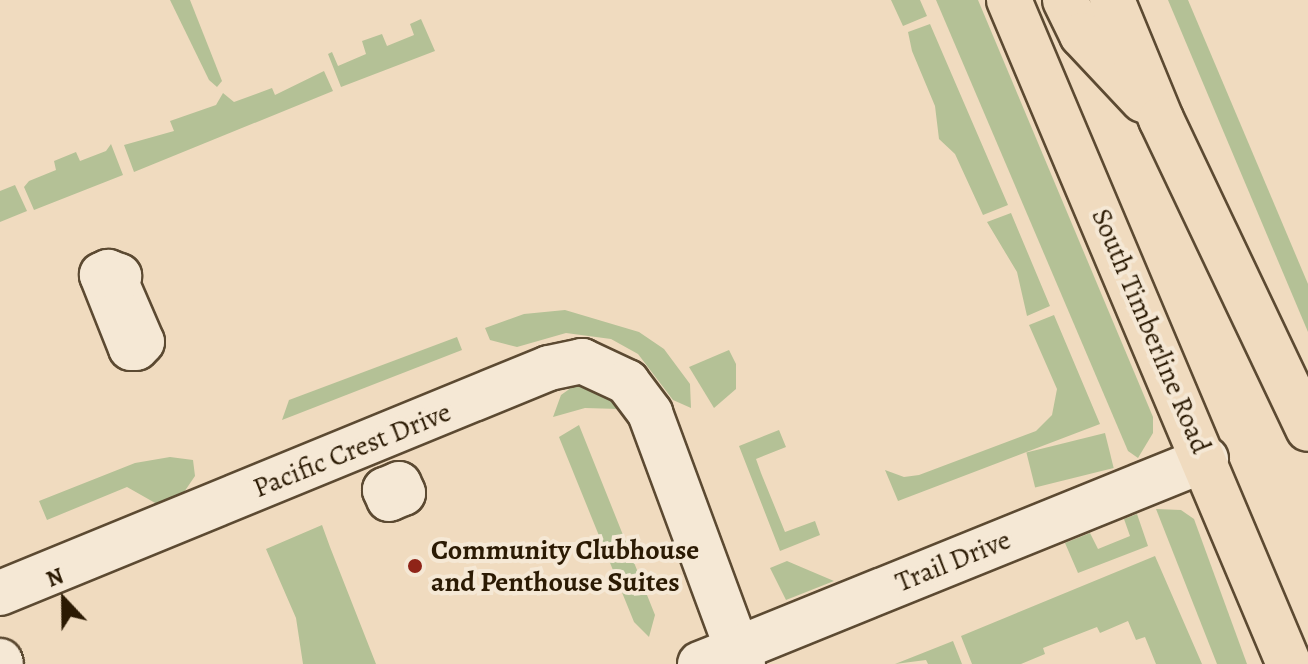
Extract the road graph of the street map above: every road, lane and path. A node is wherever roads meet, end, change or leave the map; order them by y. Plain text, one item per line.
1 (1009, 0) edge
2 (1065, 0) edge
3 (1112, 0) edge
4 (1161, 119) junction
5 (1308, 429) edge
6 (1206, 459) junction
7 (0, 593) edge
8 (727, 659) edge
9 (1289, 664) edge

1 - 6 main road, South Timberline Road
2 - 4 main road
3 - 4 main road
4 - 5 main road
6 - 8 street, Trail Drive
6 - 9 main road, South Timberline Road
7 - 8 street, Pacific Crest Drive

